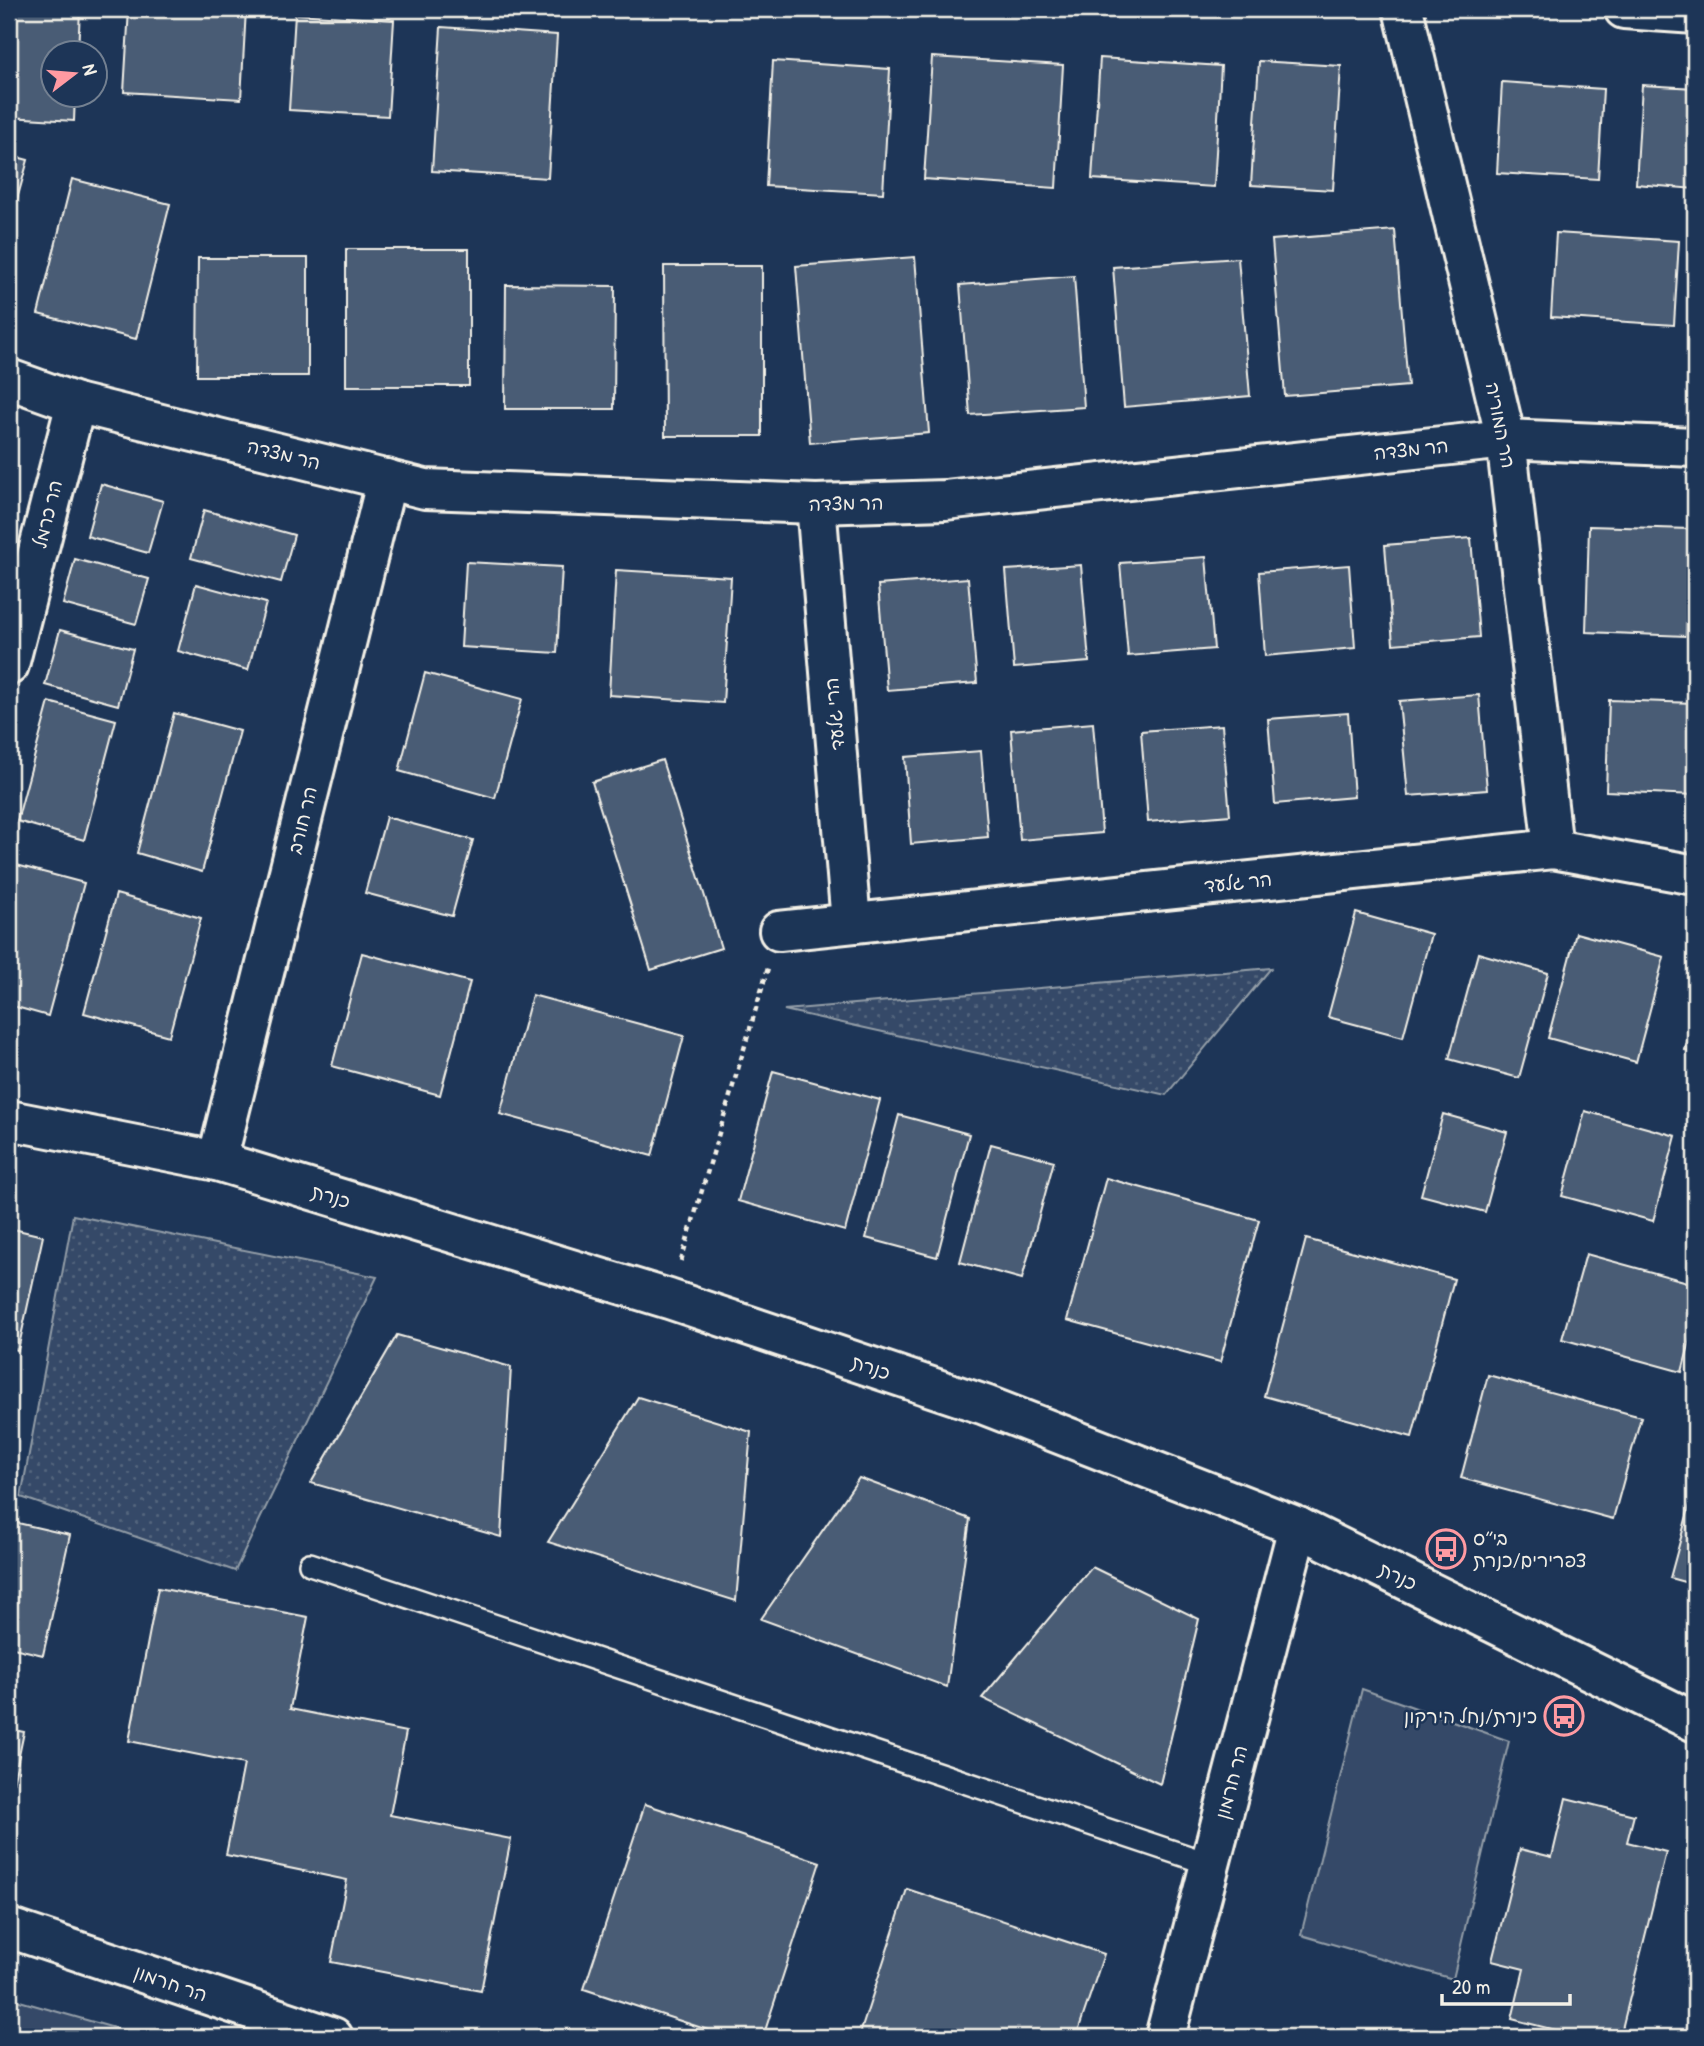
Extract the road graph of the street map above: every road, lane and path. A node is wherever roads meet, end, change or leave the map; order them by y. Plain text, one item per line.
1 (1403, 9) edge
2 (1623, 9) edge
3 (1695, 14) edge
4 (9, 379) edge
5 (76, 403) junction
6 (1506, 439) junction
7 (1695, 447) edge
8 (387, 480) junction
9 (816, 504) junction
10 (9, 665) edge
11 (1553, 849) junction
12 (1695, 875) edge
13 (851, 923) junction
14 (779, 931) dead end
15 (759, 998) dead end
16 (9, 1120) edge
17 (218, 1161) junction
18 (669, 1299) junction
19 (1298, 1527) junction
20 (310, 1563) dead end
21 (1695, 1722) edge
22 (1210, 1864) junction
23 (9, 1928) edge
24 (333, 2037) edge
25 (1165, 2037) edge

1 - 6 street, הר המוריה
2 - 3 street
4 - 5 street, הר מצדה
5 - 8 street, הר מצדה
5 - 10 street, הר כרמל
6 - 7 street, הר מצדה
6 - 9 street, הר מצדה
6 - 11 street, הר המוריה
8 - 9 street, הר מצדה
8 - 17 street, הר חורב
9 - 13 street, הרי גלעד
11 - 12 street, הר גלעד
11 - 13 street, הר גלעד
13 - 14 street, הר גלעד
15 - 18 path
16 - 17 street, כנרת
17 - 18 street, כנרת
18 - 19 street, כנרת
19 - 21 street, כנרת
19 - 22 street, הר חרמון
20 - 22 lane
22 - 25 street, הר חרמון
23 - 24 street, הר חרמון

